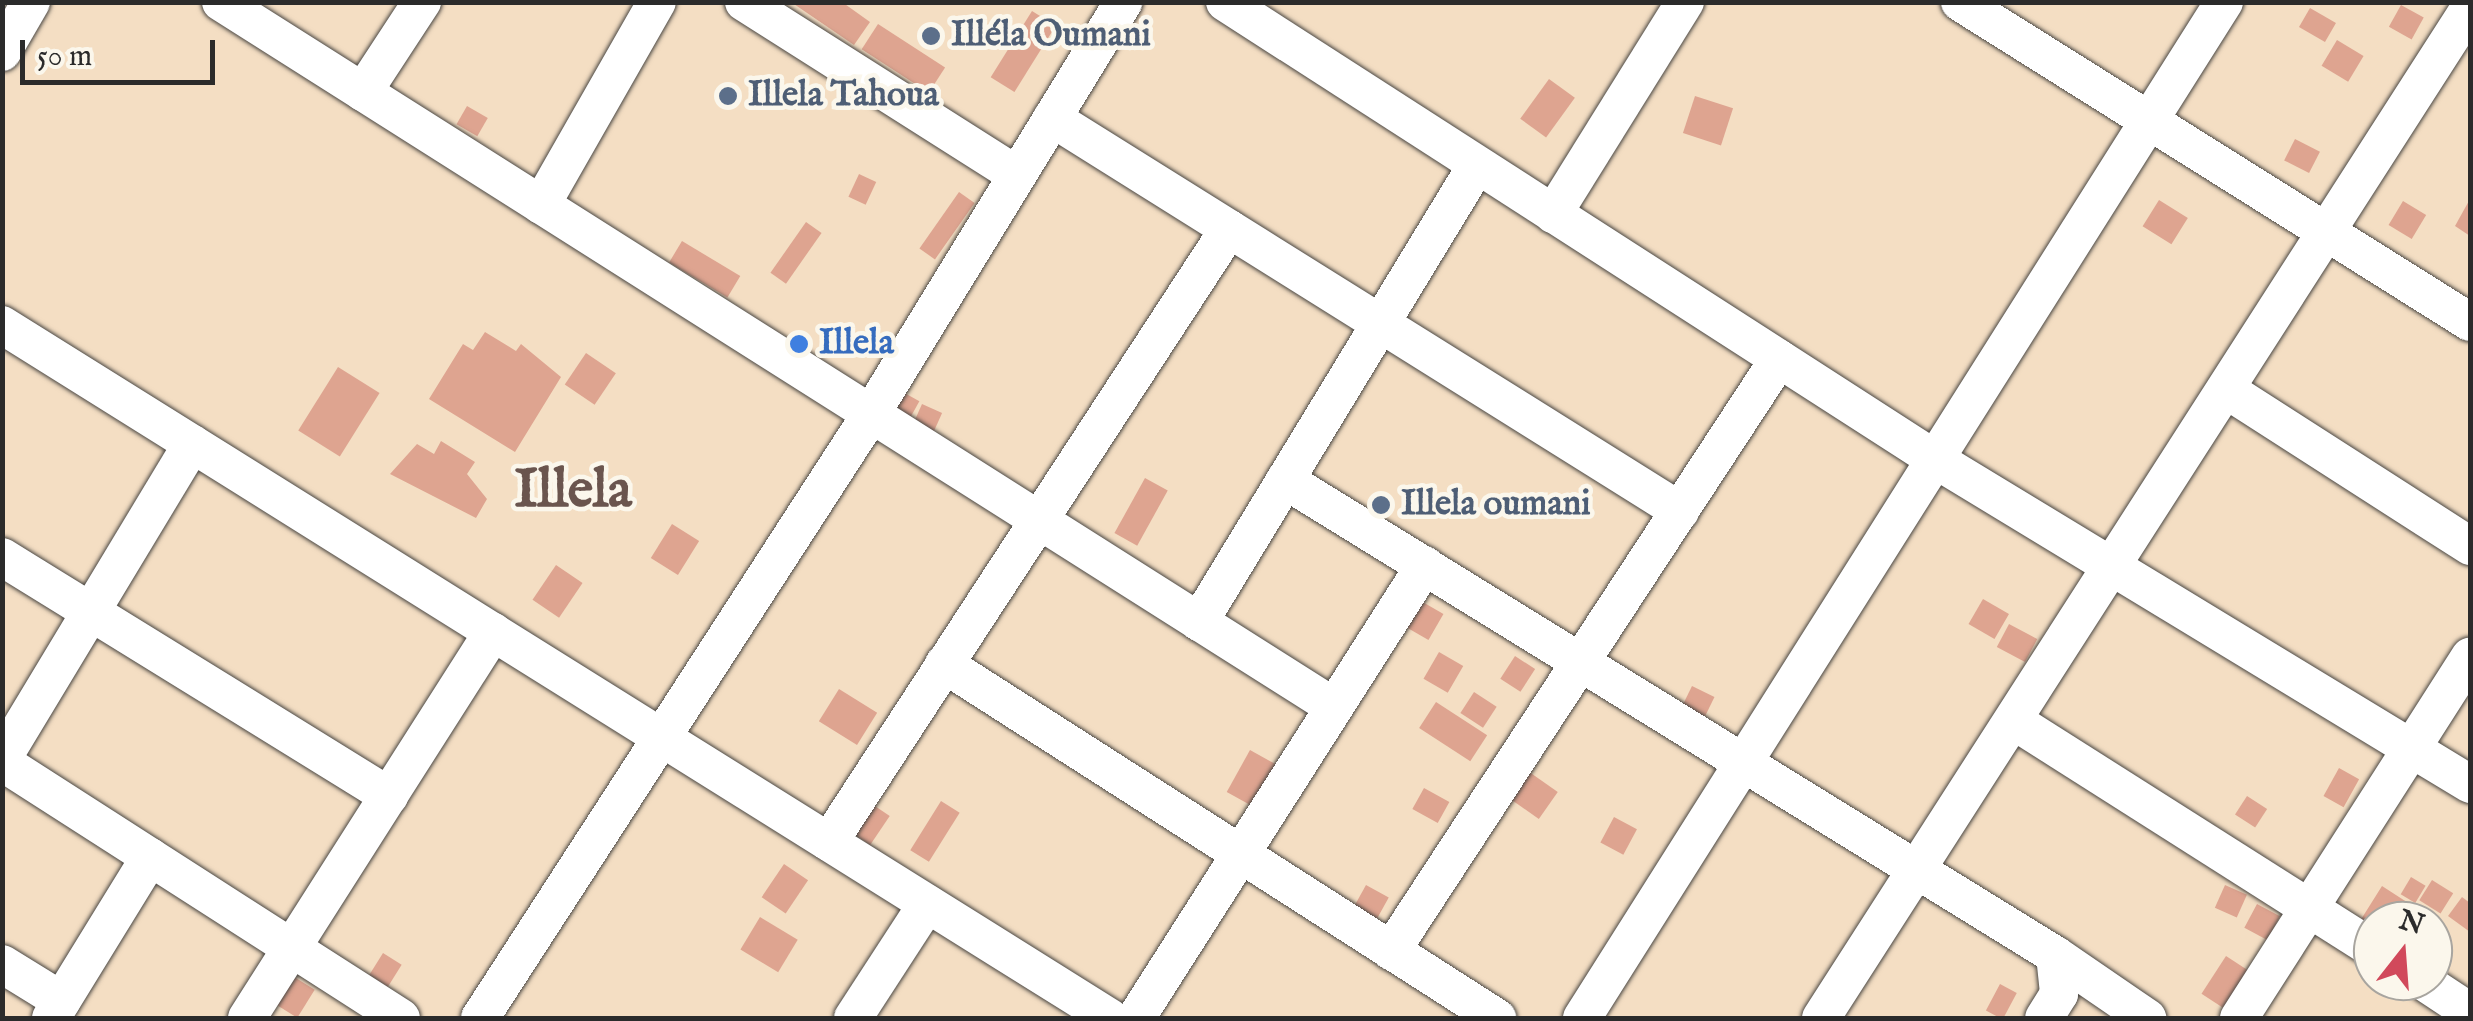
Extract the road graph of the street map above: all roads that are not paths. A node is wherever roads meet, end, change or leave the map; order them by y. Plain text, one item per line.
1 (31, 2) edge
2 (222, 2) edge
3 (422, 2) edge
4 (657, 2) edge
5 (744, 2) edge
6 (1123, 2) edge
7 (1225, 2) edge
8 (1685, 2) edge
9 (1960, 2) edge
10 (2224, 2) edge
11 (2470, 8) edge
12 (2, 52) edge
13 (363, 92) junction
14 (1052, 118) junction
15 (2146, 118) junction
16 (1476, 165) junction
17 (1018, 175) junction
18 (541, 205) junction
19 (1553, 214) junction
20 (1229, 229) junction
21 (2327, 232) junction
22 (2468, 316) edge
23 (1380, 324) junction
24 (2, 325) edge
25 (1779, 359) junction
26 (2227, 390) junction
27 (871, 414) junction
28 (192, 444) junction
29 (1933, 458) junction
30 (1285, 480) junction
31 (1680, 511) junction
32 (1039, 520) junction
33 (2470, 546) edge
34 (2, 556) edge
35 (1426, 565) junction
36 (2113, 568) junction
37 (92, 612) junction
38 (1199, 622) junction
39 (493, 632) junction
40 (2470, 657) edge
41 (1582, 660) junction
42 (944, 664) junction
43 (1334, 708) junction
44 (2014, 720) junction
45 (661, 737) junction
46 (2412, 748) junction
47 (1743, 758) junction
48 (2, 760) edge
49 (2470, 784) edge
50 (389, 796) junction
51 (829, 842) junction
52 (1241, 854) junction
53 (150, 857) junction
54 (1918, 868) junction
55 (927, 904) junction
56 (2310, 909) junction
57 (2353, 936) edge
58 (292, 948) junction
59 (1391, 950) junction
60 (2055, 955) junction
61 (2, 964) edge
62 (57, 1010) edge
63 (247, 1018) edge
64 (401, 1018) edge
65 (480, 1018) edge
66 (853, 1018) edge
67 (1110, 1018) edge
68 (1136, 1018) edge
69 (1497, 1018) edge
70 (1582, 1018) edge
71 (1821, 1018) edge
72 (2044, 1018) edge
73 (2147, 1018) edge
74 (2240, 1018) edge

1 - 12 street
2 - 13 street
3 - 13 street
4 - 18 street
5 - 17 street
6 - 14 street
7 - 16 street
8 - 19 street
9 - 15 street
10 - 15 street
11 - 21 street
13 - 18 street
14 - 17 street
14 - 20 street
15 - 21 street
15 - 29 street
16 - 19 street
16 - 23 street
17 - 27 street
18 - 27 street
19 - 25 street
20 - 23 street
20 - 32 street
21 - 22 street
21 - 26 street
23 - 30 street
23 - 31 street
24 - 28 street
25 - 29 street
25 - 31 street
26 - 33 street
26 - 36 street
27 - 32 street
27 - 45 street
28 - 37 street
28 - 39 street
29 - 36 street
29 - 47 street
30 - 35 street
30 - 38 street
31 - 41 street
32 - 38 street
32 - 42 street
34 - 37 street
35 - 41 street
35 - 43 street
36 - 44 street
36 - 46 street
37 - 48 street
37 - 50 street
38 - 43 street
39 - 45 street
39 - 50 street
40 - 46 street
41 - 47 street
41 - 59 street
42 - 51 street
42 - 52 street
43 - 52 street
44 - 54 street
44 - 56 street
45 - 51 street
45 - 65 street
46 - 49 street
46 - 56 street
47 - 54 street
47 - 70 street
48 - 53 street
50 - 58 street
51 - 55 street
52 - 59 street
52 - 68 street
53 - 58 street
53 - 62 street
54 - 60 street
54 - 71 street
55 - 66 street
55 - 67 street
56 - 57 street
56 - 74 street
58 - 63 street
58 - 64 street
59 - 69 street
60 - 72 street
60 - 73 street
61 - 62 street

